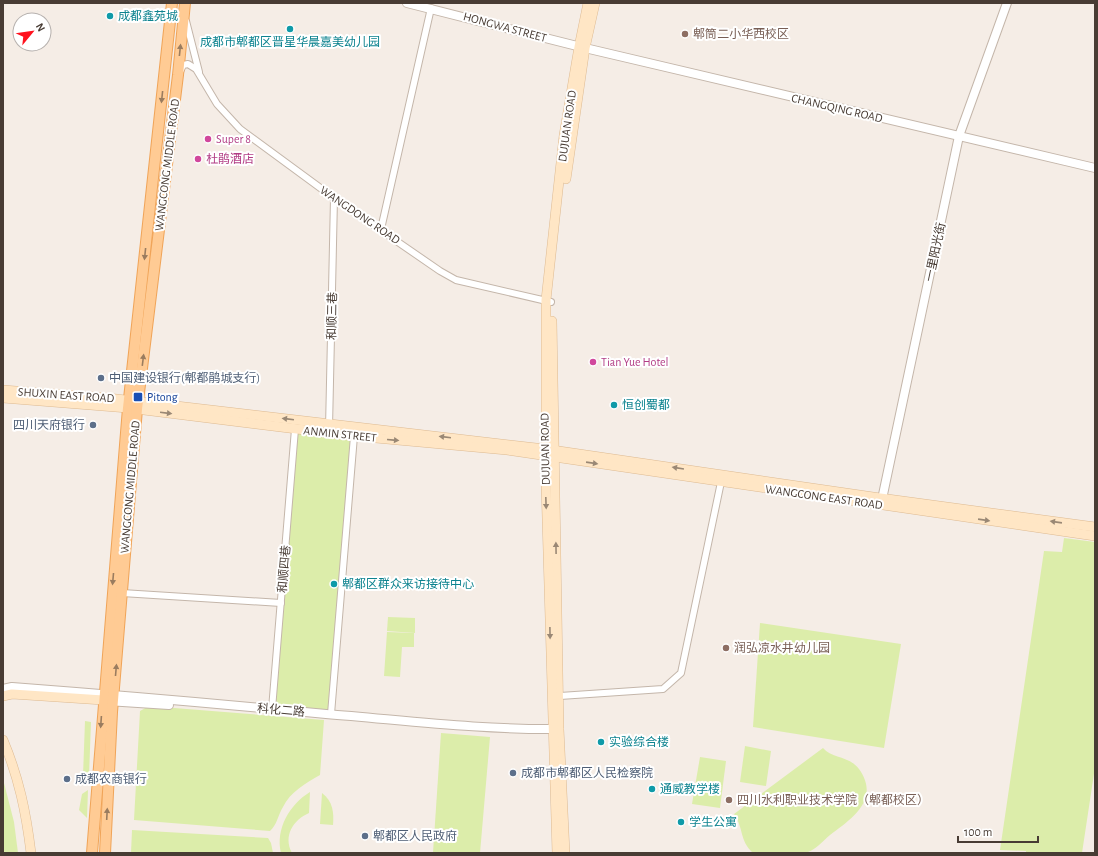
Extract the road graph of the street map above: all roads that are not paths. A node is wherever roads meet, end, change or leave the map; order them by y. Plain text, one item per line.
1 (172, 3) edge
2 (407, 3) edge
3 (588, 3) edge
4 (595, 3) edge
5 (1006, 3) edge
6 (184, 8) edge
7 (431, 8) junction
8 (582, 48) junction
9 (178, 75) junction
10 (200, 78) junction
11 (959, 136) junction
12 (1095, 168) edge
13 (334, 198) junction
14 (381, 229) junction
15 (549, 301) junction
16 (3, 390) edge
17 (3, 398) edge
18 (132, 405) junction
19 (330, 424) junction
20 (295, 429) junction
21 (329, 433) junction
22 (354, 436) junction
23 (549, 453) junction
24 (721, 482) junction
25 (881, 502) junction
26 (1095, 527) edge
27 (1095, 536) edge
28 (122, 593) junction
29 (281, 603) junction
30 (3, 689) edge
31 (3, 696) edge
32 (560, 696) junction
33 (108, 697) junction
34 (272, 709) junction
35 (330, 714) junction
36 (555, 730) junction
37 (3, 740) edge
38 (3, 751) edge
39 (27, 853) edge
40 (31, 853) edge
41 (92, 853) edge
42 (105, 853) edge
43 (561, 853) edge

1 -> 18 main road, WANGCONG MIDDLE ROAD
2 - 7 street, HONGWA STREET
3 - 8 main road
4 - 8 main road
5 - 11 street, 一里阳光街
9 -> 6 main road, WANGCONG MIDDLE ROAD
6 - 10 street, WANGDONG ROAD
7 - 8 street, HONGWA STREET
7 - 14 street
8 - 11 street, CHANGQING ROAD
8 - 15 main road, DUJUAN ROAD
9 - 10 street, WANGDONG ROAD
18 -> 9 main road, WANGCONG MIDDLE ROAD
10 - 13 street, WANGDONG ROAD
11 - 12 street, CHANGQING ROAD
11 - 25 street, 一里阳光街
13 - 14 street, WANGDONG ROAD
13 - 19 street, 和顺三巷
14 - 15 street, WANGDONG ROAD
15 - 23 main road, DUJUAN ROAD
16 - 18 main road, SHUXIN EAST ROAD
17 - 18 main road, SHUXIN EAST ROAD
19 -> 18 main road, ANMIN STREET
18 -> 20 main road, ANMIN STREET
18 - 28 main road, WANGCONG MIDDLE ROAD
18 -> 33 main road, WANGCONG MIDDLE ROAD
19 - 21 street, 和顺三巷
23 -> 19 main road, ANMIN STREET
20 - 21 main road, ANMIN STREET
20 - 29 street, 和顺四巷
21 - 22 main road, ANMIN STREET
22 -> 23 main road, ANMIN STREET
22 - 35 street
23 -> 24 main road, WANGCONG EAST ROAD
25 -> 23 main road, WANGCONG EAST ROAD
32 -> 23 main road, DUJUAN ROAD
23 -> 36 main road, DUJUAN ROAD
24 - 25 main road, WANGCONG EAST ROAD
24 - 32 street
26 -> 25 main road, WANGCONG EAST ROAD
25 -> 27 main road, WANGCONG EAST ROAD
28 - 29 street
33 -> 28 main road, WANGCONG MIDDLE ROAD
29 - 34 street, 和顺四巷
30 - 33 street, 科化二路
31 - 33 main road
32 - 36 main road, DUJUAN ROAD
33 - 34 street, 科化二路
33 - 36 street
33 -> 41 main road, WANGCONG MIDDLE ROAD
42 -> 33 main road, WANGCONG MIDDLE ROAD
34 - 35 street, 科化二路
35 - 36 street, 科化二路
36 - 43 main road, DUJUAN ROAD
37 - 40 main road
38 - 39 main road

